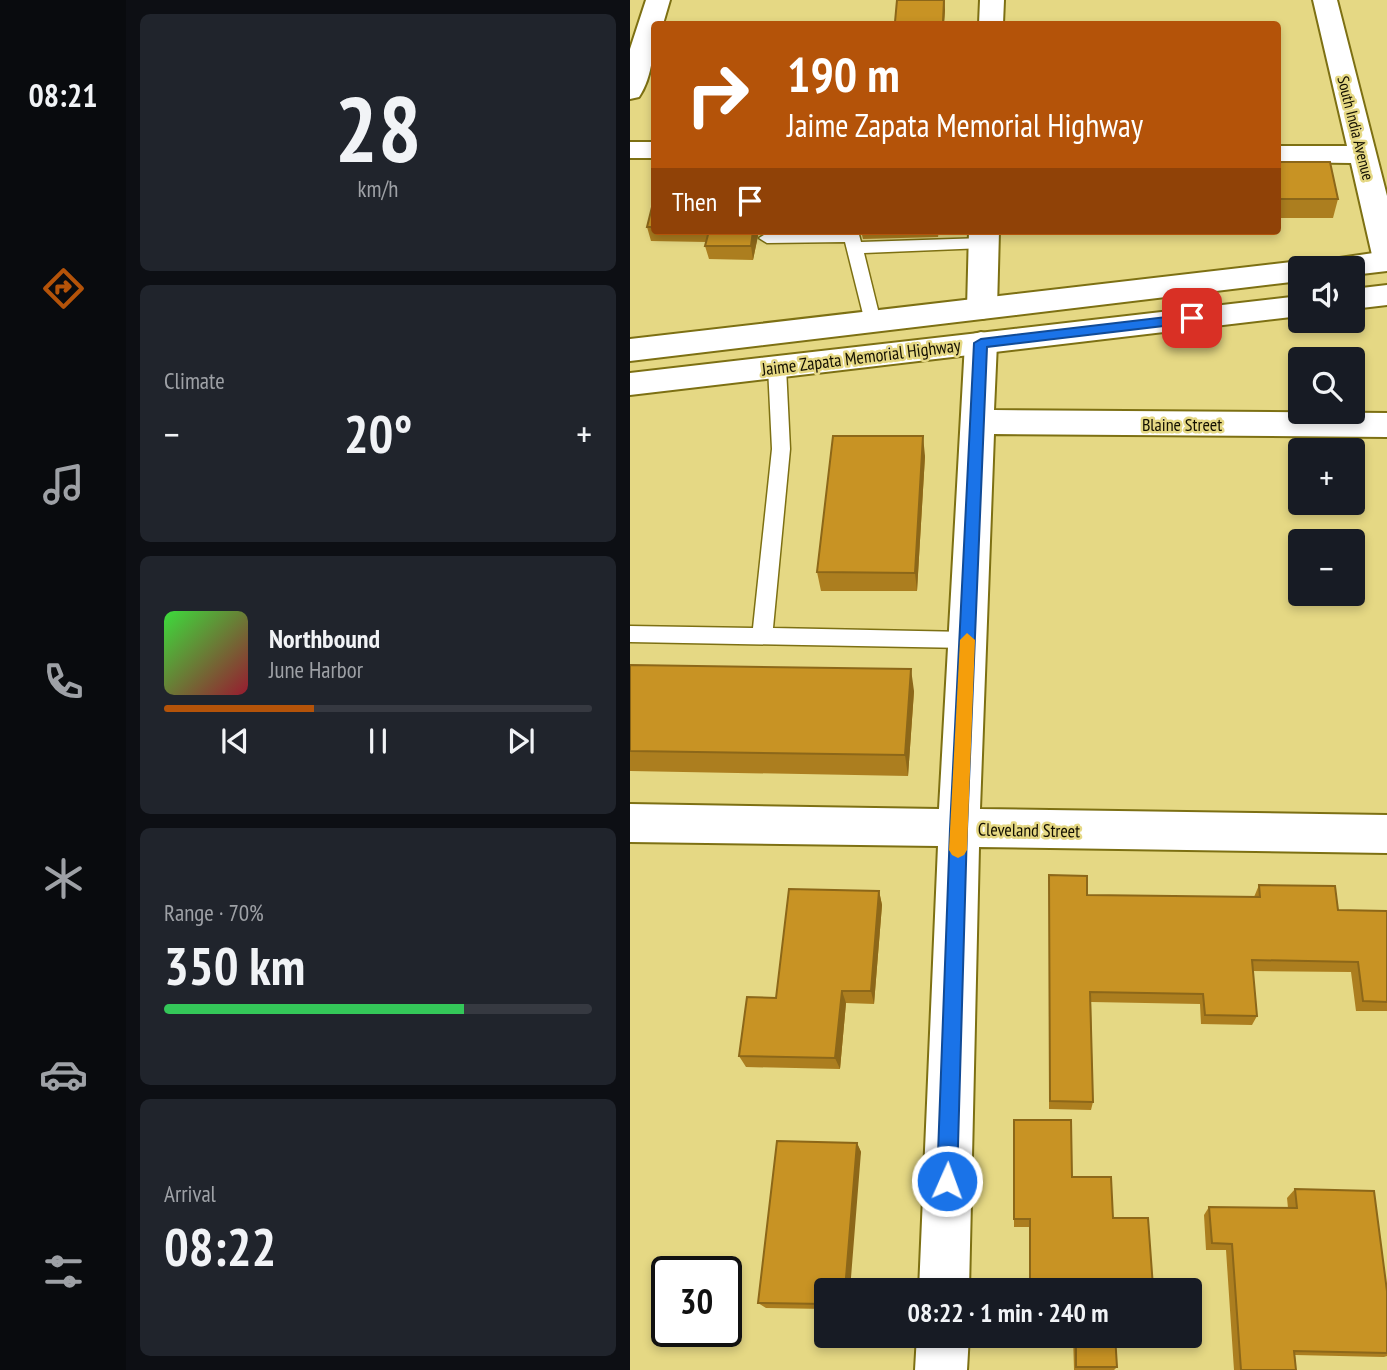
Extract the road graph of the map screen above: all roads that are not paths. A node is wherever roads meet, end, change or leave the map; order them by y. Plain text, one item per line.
1 (658, 0) edge
2 (992, 0) edge
3 (1325, 0) edge
4 (652, 21) edge
5 (991, 21) edge
6 (651, 23) edge
7 (630, 91) edge
8 (630, 150) edge
9 (651, 150) edge
10 (1281, 154) edge
11 (1363, 155) junction
12 (1381, 208) edge
13 (973, 237) edge
14 (767, 238) dead end
15 (851, 239) edge
16 (1387, 255) edge
17 (1387, 261) edge
18 (1365, 264) edge
19 (1288, 272) edge
20 (1365, 277) edge
21 (1288, 291) edge
22 (1387, 295) edge
23 (1365, 298) edge
24 (1288, 307) edge
25 (982, 310) junction
26 (873, 322) junction
27 (981, 343) junction
28 (630, 349) edge
29 (777, 367) junction
30 (630, 384) edge
31 (978, 422) junction
32 (1387, 425) edge
33 (630, 634) edge
34 (762, 636) junction
35 (967, 640) junction
36 (630, 823) edge
37 (959, 829) junction
38 (1387, 834) edge
39 (944, 1278) edge
40 (943, 1348) edge
41 (942, 1370) edge

1 - 4 street
2 - 5 street
3 - 11 street, South India Avenue
6 - 7 street
8 - 9 street
10 - 11 street
11 - 12 street, South India Avenue
12 - 16 street, South India Avenue
13 - 15 lane
13 - 25 street
14 - 15 lane
15 - 26 lane
17 - 18 street
17 - 20 street
19 - 25 street, Jaime Zapata Memorial Highway
21 - 27 street
22 - 23 street
24 - 27 street, Jaime Zapata Memorial Highway
25 - 26 street, Jaime Zapata Memorial Highway
26 - 28 street, Jaime Zapata Memorial Highway
27 - 29 street, Jaime Zapata Memorial Highway
27 - 31 street
29 - 30 street, Jaime Zapata Memorial Highway
29 - 34 lane
31 - 32 street, Blaine Street
31 - 35 street
33 - 34 lane
34 - 35 lane
35 - 37 street
36 - 37 street, Cleveland Street
37 - 38 street, Cleveland Street
37 - 39 street
40 - 41 street

